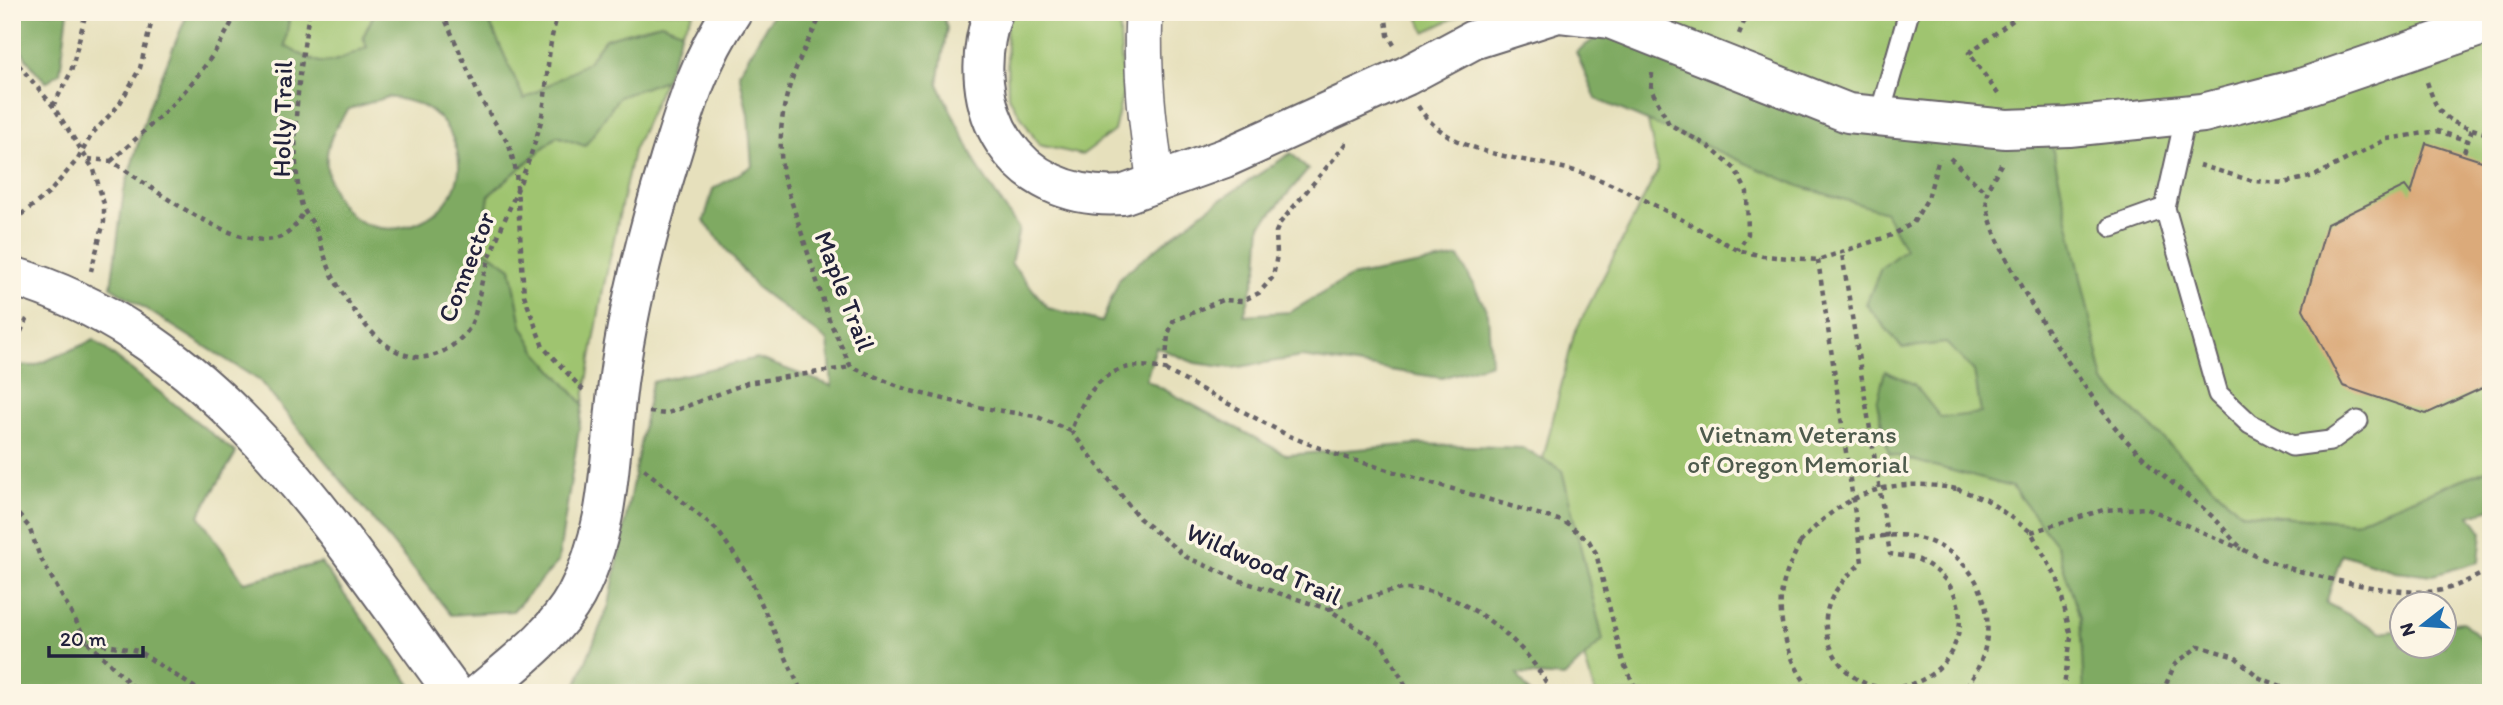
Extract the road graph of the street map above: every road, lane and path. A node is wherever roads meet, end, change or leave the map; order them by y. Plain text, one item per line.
1 (86, 12) edge
2 (153, 12) edge
3 (237, 12) edge
4 (309, 12) edge
5 (442, 12) edge
6 (559, 12) edge
7 (732, 12) edge
8 (823, 12) edge
9 (993, 12) edge
10 (1144, 12) edge
11 (1385, 12) edge
12 (1909, 12) edge
13 (2016, 18) dead end
14 (2491, 23) edge
15 (1661, 39) junction
16 (1397, 50) dead end
17 (12, 57) edge
18 (2431, 91) dead end
19 (1412, 96) dead end
20 (1355, 99) junction
21 (2004, 104) dead end
22 (53, 106) junction
23 (2186, 114) junction
24 (1879, 117) junction
25 (2472, 129) junction
26 (2491, 135) edge
27 (2468, 141) junction
28 (82, 150) junction
29 (2177, 154) junction
30 (2005, 155) dead end
31 (2463, 155) dead end
32 (88, 159) junction
33 (111, 161) junction
34 (1156, 184) junction
35 (1987, 194) junction
36 (518, 195) junction
37 (2165, 208) junction
38 (304, 210) junction
39 (12, 216) edge
40 (313, 223) joint
41 (2112, 227) dead end
42 (1738, 250) junction
43 (1842, 254) junction
44 (1818, 260) junction
45 (12, 276) edge
46 (80, 300) junction
47 (851, 367) junction
48 (1165, 370) junction
49 (587, 394) dead end
50 (666, 414) dead end
51 (2358, 421) dead end
52 (1071, 431) junction
53 (638, 462) dead end
54 (12, 507) edge
55 (2031, 532) junction
56 (1887, 536) junction
57 (1860, 538) junction
58 (2245, 551) junction
59 (2491, 569) edge
60 (1328, 609) junction
61 (87, 641) junction
62 (139, 693) edge
63 (203, 693) edge
64 (454, 693) edge
65 (480, 693) edge
66 (802, 693) edge
67 (1410, 693) edge
68 (1551, 693) edge
69 (1638, 693) edge
70 (1814, 693) edge
71 (1961, 693) edge
72 (2063, 693) edge
73 (2162, 693) edge
74 (2300, 693) edge

1 - 22 path
2 - 28 path
3 - 33 path
4 - 38 path, Holly Trail
5 - 36 path
6 - 36 path
7 - 65 street
8 - 47 path, Maple Trail
9 - 34 street
10 - 34 street
11 - 16 path
12 - 24 lane
13 - 21 path
14 - 23 street
15 - 20 street
15 - 24 street
15 - 42 path
17 - 22 path
18 - 25 path
19 - 42 path
20 - 34 street
20 - 48 path
22 - 28 path
23 - 24 street
23 - 29 lane
25 - 26 path
25 - 27 path
27 - 29 path
27 - 31 path
28 - 32 path
28 - 39 path
29 - 37 lane
30 - 35 path
32 - 33 path
32 - 46 path
33 - 38 path
35 - 43 path
35 - 58 path
36 - 40 path, Connector
36 - 49 path
37 - 41 lane
37 - 51 lane
38 - 40 path, Holly Trail
42 - 44 path
43 - 44 path
43 - 56 path
44 - 57 path
45 - 46 street
46 - 64 street
47 - 50 path
47 - 52 path, Maple Trail
48 - 52 path
48 - 69 path
52 - 60 path, Wildwood Trail
53 - 66 path
54 - 61 path
55 - 58 path
55 - 70 path, bridge
55 - 72 path
56 - 57 path
56 - 57 path
56 - 71 path
58 - 59 path
60 - 67 path, Wildwood Trail
60 - 68 path
61 - 62 path
61 - 63 path
73 - 74 path

